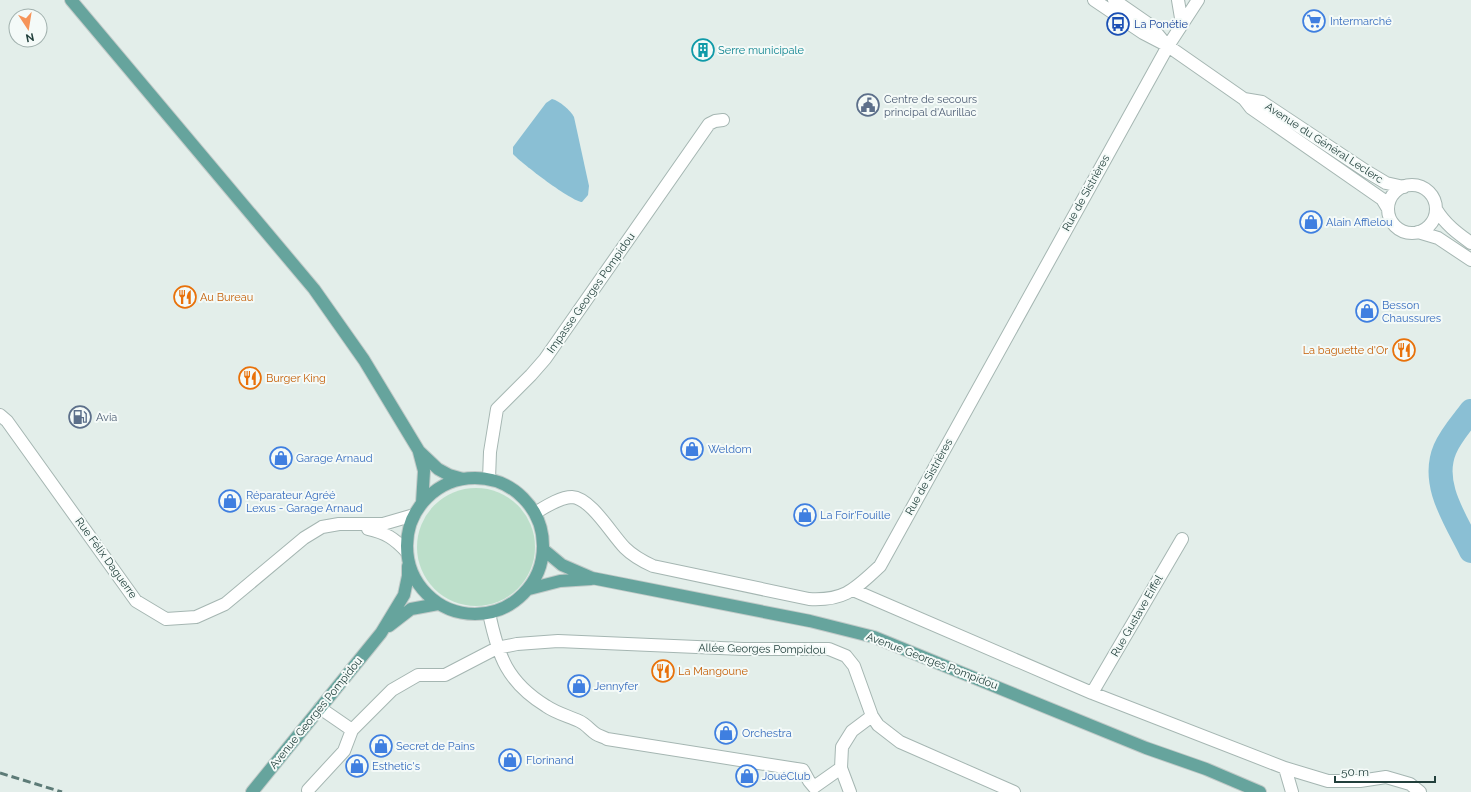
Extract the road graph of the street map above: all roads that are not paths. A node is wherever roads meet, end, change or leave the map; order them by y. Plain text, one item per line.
1 (71, 0) edge
2 (1094, 0) edge
3 (1114, 0) edge
4 (1178, 0) edge
5 (1198, 0) edge
6 (1182, 24) junction
7 (1168, 46) junction
8 (1244, 98) junction
9 (723, 120) dead end
10 (1404, 187) junction
11 (1388, 209) junction
12 (1436, 209) junction
13 (1418, 232) junction
14 (1471, 243) edge
15 (1471, 260) edge
16 (0, 415) edge
17 (419, 451) junction
18 (463, 479) junction
19 (489, 479) junction
20 (422, 503) junction
21 (535, 513) junction
22 (414, 515) junction
23 (347, 524) junction
24 (1182, 539) dead end
25 (544, 550) junction
26 (408, 557) junction
27 (592, 578) junction
28 (529, 589) junction
29 (853, 590) junction
30 (438, 604) junction
31 (489, 614) junction
32 (381, 633) junction
33 (497, 648) junction
34 (1092, 693) junction
35 (320, 708) junction
36 (872, 716) junction
37 (352, 730) junction
38 (1146, 748) junction
39 (841, 768) junction
40 (1285, 768) junction
41 (308, 790) dead end
42 (252, 792) edge
43 (850, 792) edge
44 (1014, 792) edge
45 (1240, 792) edge
46 (1260, 792) edge
47 (1292, 792) edge
48 (1420, 792) edge

1 - 17 main road
2 - 7 street, Avenue du Général Leclerc
3 - 7 street, Avenue du Général Leclerc
4 - 6 street
5 - 6 street, Rue de Sistrières
6 - 7 street, Rue de Sistrières
7 - 8 street, Avenue du Général Leclerc
7 - 29 street, Rue de Sistrières
8 - 10 street, Avenue du Général Leclerc
8 - 11 street, Avenue du Général Leclerc
9 - 19 street, Impasse Georges Pompidou
10 - 11 street
10 - 12 street, Avenue du Général Leclerc
11 - 13 street, Avenue du Général Leclerc
12 - 13 street
12 - 14 street, Avenue du Général Leclerc
13 - 15 street, Avenue du Général Leclerc
16 - 23 street, Rue Félix Daguerre
17 - 18 main road
17 - 20 main road
18 - 19 main road
18 - 20 main road
19 - 21 main road
20 - 22 main road
21 - 25 main road
21 - 29 street, Rue de Sistrières
22 - 23 street, Rue Félix Daguerre
22 - 26 main road
23 - 26 street, Rue Félix Daguerre
24 - 34 street, Rue Gustave Eiffel
25 - 27 main road
25 - 28 main road
26 - 30 main road
26 - 32 main road, Avenue Georges Pompidou
27 - 28 main road
27 - 38 main road, Avenue Georges Pompidou
28 - 31 main road
29 - 34 street
30 - 31 main road
30 - 32 main road, Avenue Georges Pompidou
31 - 33 street
32 - 35 main road, Avenue Georges Pompidou
33 - 36 street, Allée Georges Pompidou
33 - 37 street, Allée Georges Pompidou
33 - 39 street
34 - 40 street
35 - 37 street
35 - 42 main road, Avenue Georges Pompidou
36 - 39 street
36 - 44 street, Allée Georges Pompidou
37 - 41 street
38 - 45 main road, Avenue Georges Pompidou
38 - 46 main road, Avenue Georges Pompidou
39 - 43 street
40 - 47 street
40 - 48 street

